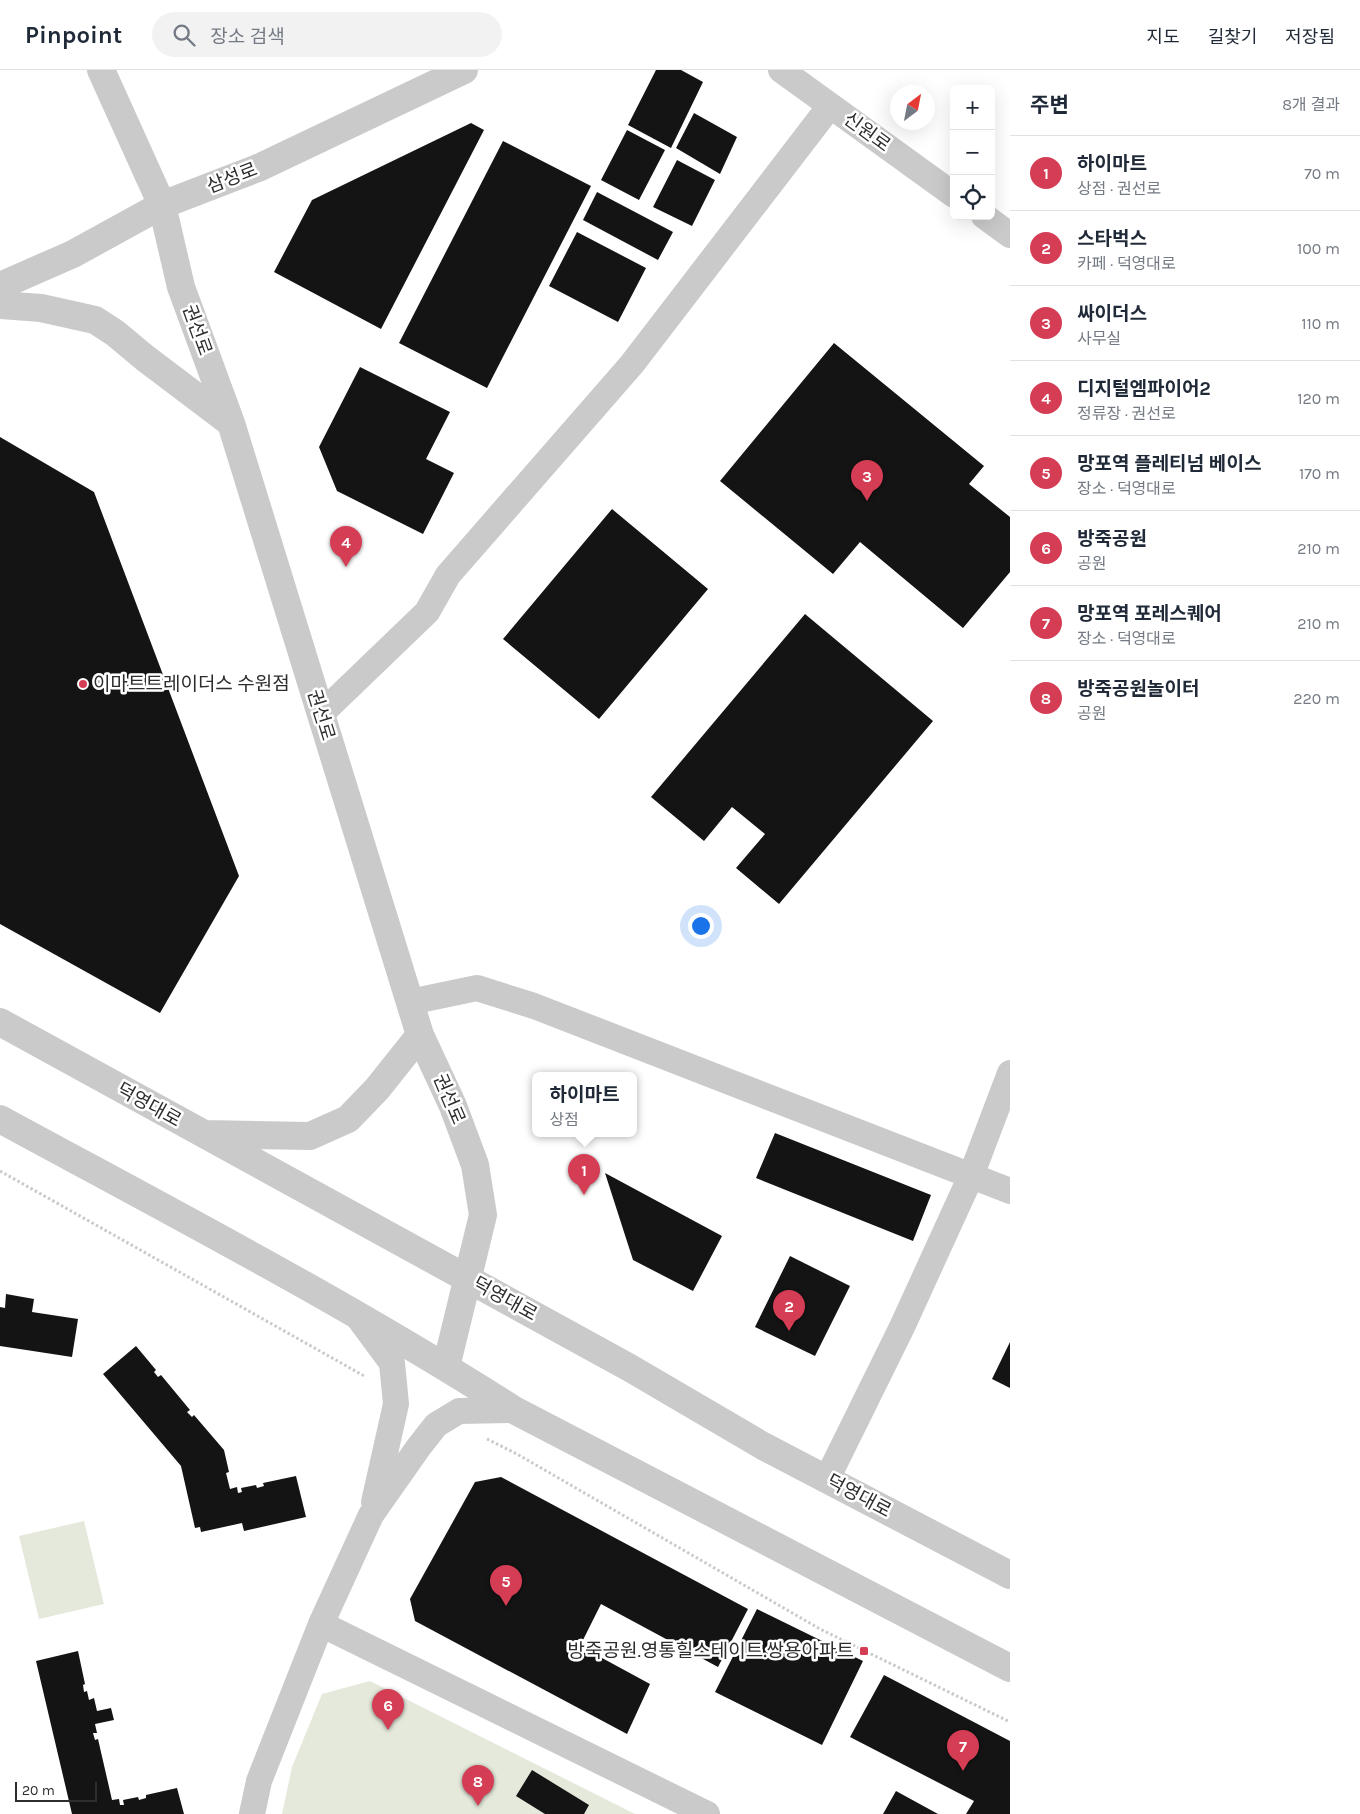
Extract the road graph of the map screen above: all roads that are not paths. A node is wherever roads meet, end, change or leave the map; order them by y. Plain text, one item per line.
1 (101, 70) edge
2 (464, 70) edge
3 (781, 70) edge
4 (830, 106) junction
5 (950, 191) edge
6 (162, 205) junction
7 (989, 220) edge
8 (1010, 235) edge
9 (0, 286) edge
10 (0, 305) edge
11 (231, 423) junction
12 (321, 714) junction
13 (410, 1002) junction
14 (0, 1022) edge
15 (420, 1035) junction
16 (1010, 1073) edge
17 (0, 1119) edge
18 (200, 1134) junction
19 (971, 1176) junction
20 (1010, 1190) edge
21 (468, 1279) junction
22 (355, 1313) junction
23 (446, 1367) junction
24 (514, 1410) junction
25 (827, 1480) junction
26 (371, 1515) junction
27 (1010, 1575) edge
28 (321, 1624) junction
29 (1010, 1668) edge
30 (252, 1814) edge
31 (708, 1814) edge

1 - 6 street, 권선로
2 - 6 street, 삼성로
3 - 4 street, 신원로
4 - 5 street, 신원로
4 - 12 street
6 - 9 street, 삼성로
6 - 11 street, 권선로
7 - 8 street
10 - 11 street
11 - 12 street, 권선로
12 - 13 street, 권선로
13 - 15 street, 권선로
13 - 19 street
14 - 18 street, 덕영대로
15 - 18 street
15 - 21 street, 권선로
16 - 19 street
17 - 22 street
18 - 21 street, 덕영대로
19 - 20 street
19 - 25 street
21 - 23 street, 권선로
21 - 25 street, 덕영대로
22 - 23 street
22 - 26 street
23 - 24 street
24 - 26 street
24 - 29 street
25 - 27 street, 덕영대로
26 - 28 street
28 - 30 street
28 - 31 street

